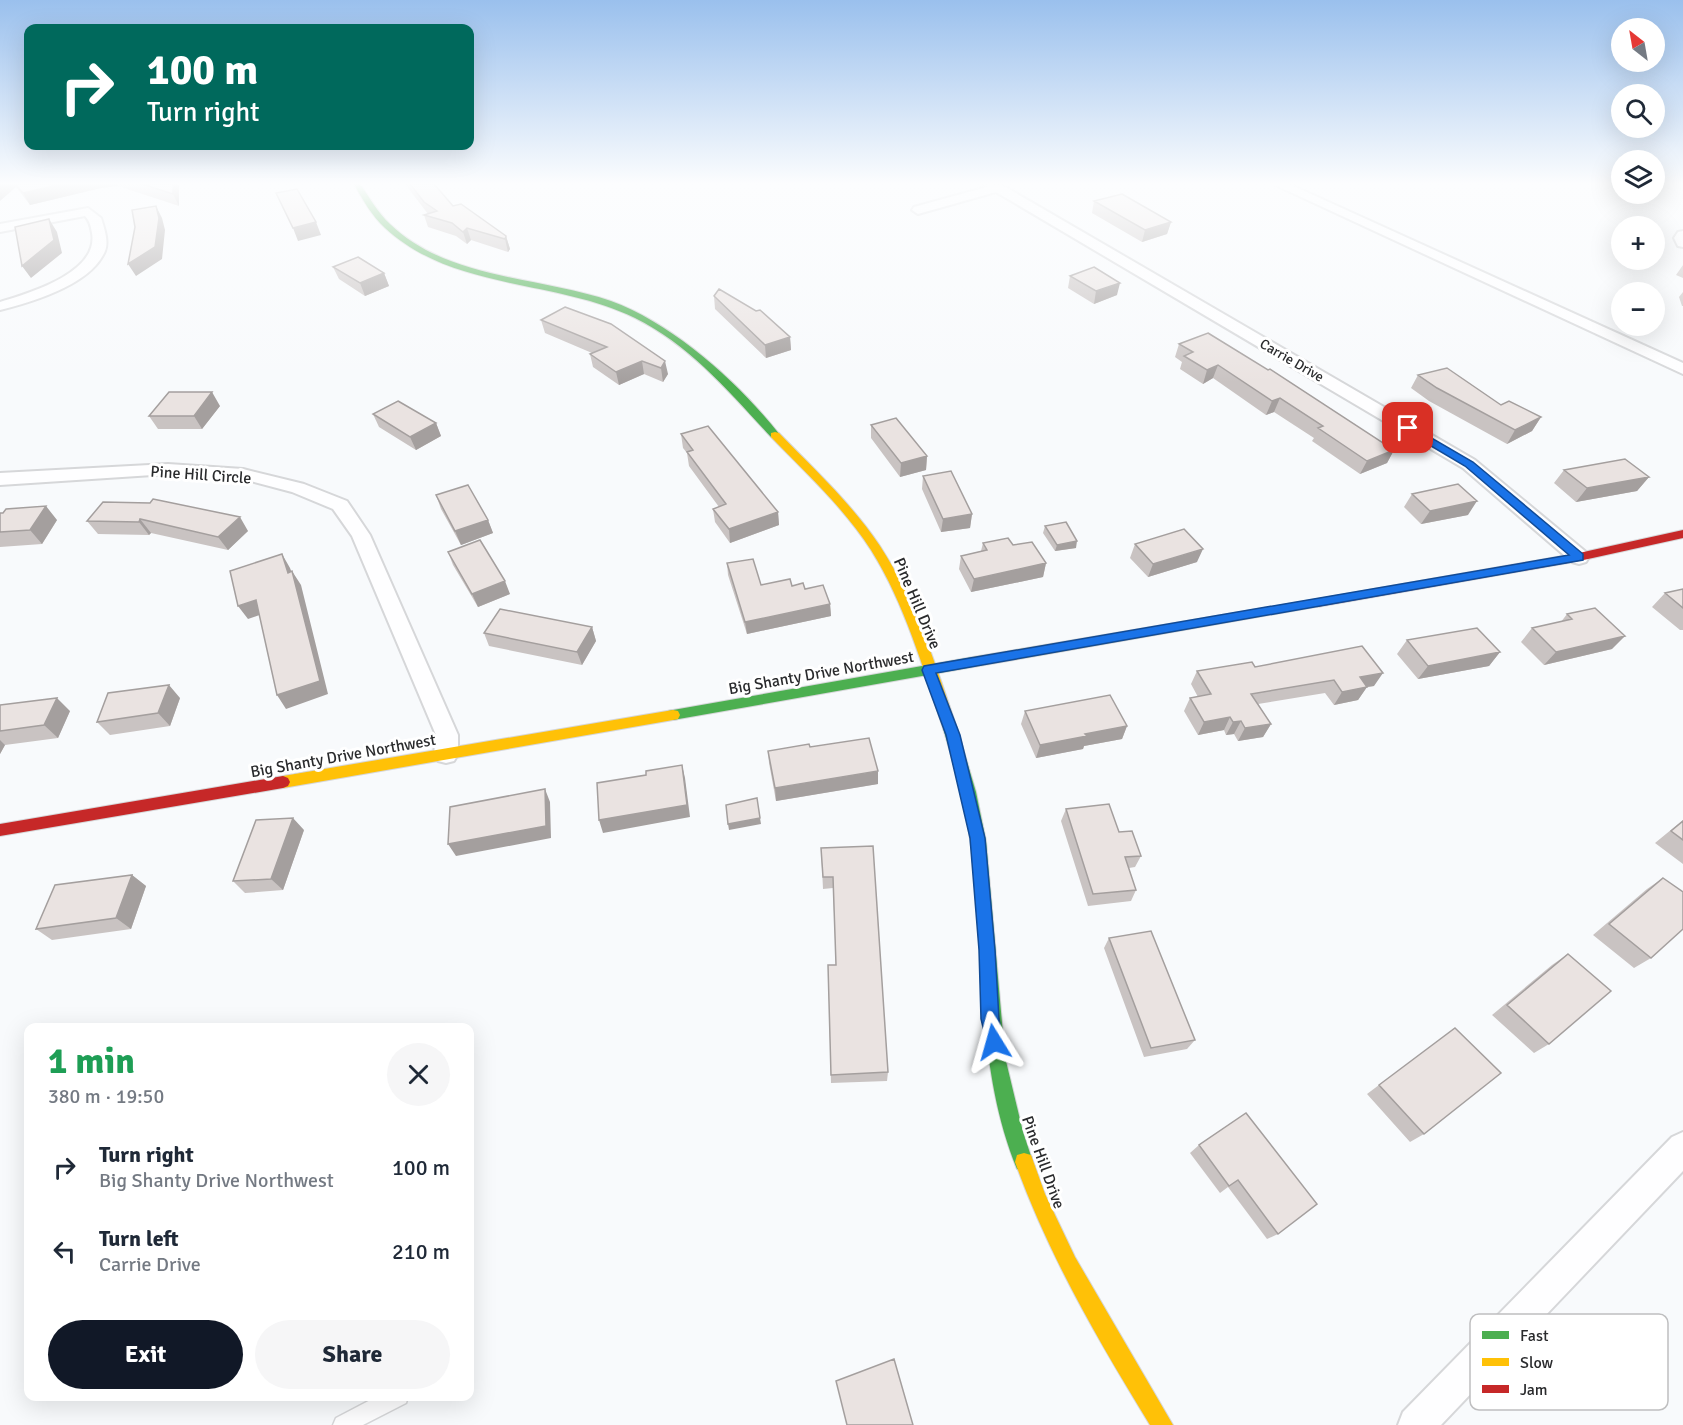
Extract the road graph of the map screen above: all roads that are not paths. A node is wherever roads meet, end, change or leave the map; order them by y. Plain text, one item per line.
1 (98, 250) edge
2 (423, 250) edge
3 (1104, 250) edge
4 (1424, 250) edge
5 (0, 306) edge
6 (1683, 369) edge
7 (0, 479) edge
8 (1683, 534) edge
9 (1579, 557) junction
10 (928, 670) junction
11 (446, 754) junction
12 (0, 830) edge
13 (1683, 1148) edge
14 (1523, 1314) edge
15 (1470, 1369) edge
16 (390, 1401) edge
17 (344, 1425) edge
18 (1162, 1425) edge
19 (1416, 1425) edge

1 - 5 street
2 - 10 street, Pine Hill Drive
3 - 9 street, Carrie Drive
4 - 6 street
7 - 11 street, Pine Hill Circle
8 - 9 street, Big Shanty Drive Northwest
9 - 10 street, Big Shanty Drive Northwest
10 - 11 street, Big Shanty Drive Northwest
10 - 18 street, Pine Hill Drive
11 - 12 street, Big Shanty Drive Northwest
13 - 14 street
15 - 19 street
16 - 17 lane

